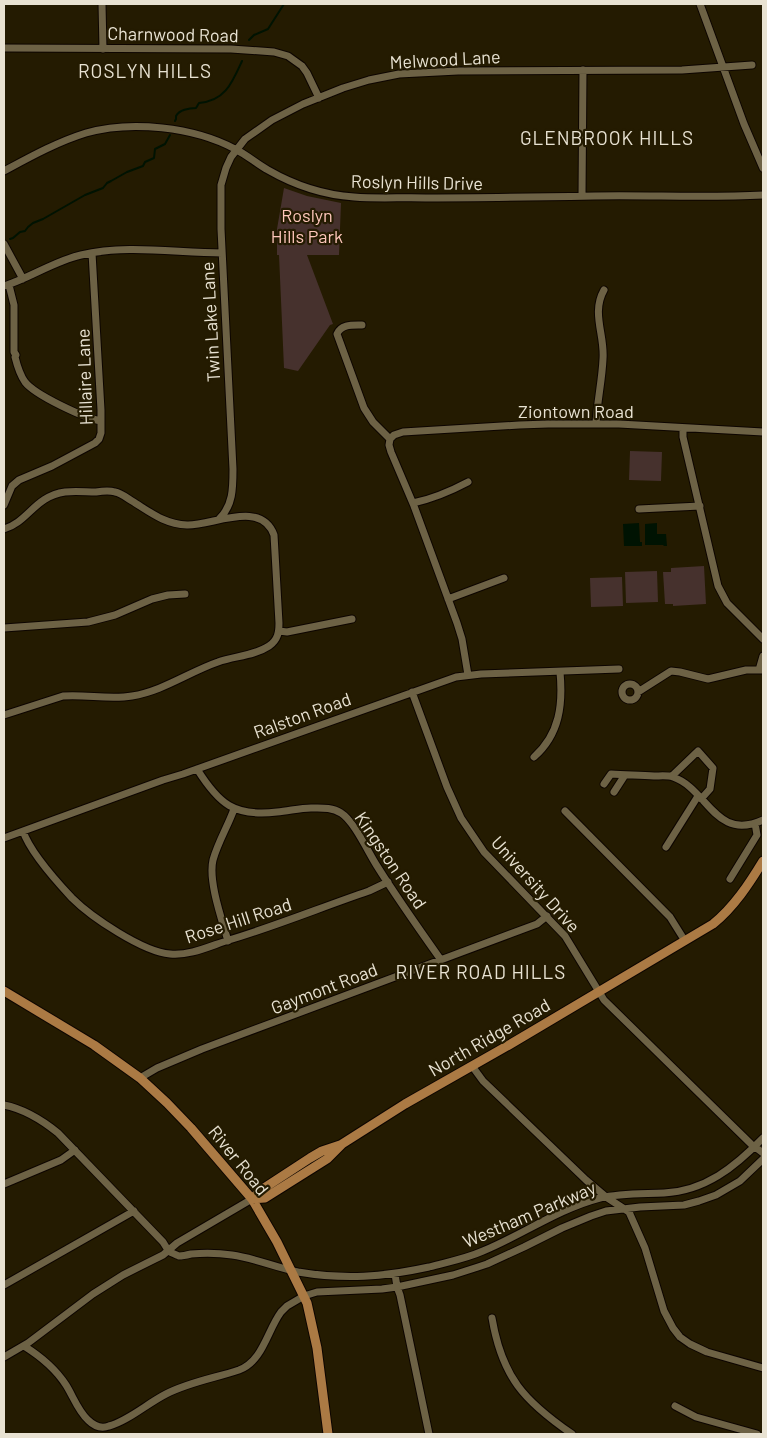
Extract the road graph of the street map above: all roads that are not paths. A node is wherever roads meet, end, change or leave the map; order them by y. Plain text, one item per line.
1 (102, 4) edge
2 (700, 4) edge
3 (4, 48) edge
4 (103, 49) junction
5 (752, 65) dead end
6 (723, 67) junction
7 (582, 70) junction
8 (319, 98) junction
9 (237, 149) junction
10 (763, 168) edge
11 (4, 171) edge
12 (763, 195) edge
13 (582, 196) junction
14 (4, 244) edge
15 (92, 253) junction
16 (222, 253) junction
17 (23, 279) junction
18 (6, 286) edge
19 (604, 290) dead end
20 (362, 325) dead end
21 (101, 421) junction
22 (596, 424) junction
23 (683, 428) junction
24 (763, 432) edge
25 (390, 439) junction
26 (468, 482) dead end
27 (413, 503) junction
28 (4, 505) edge
29 (700, 506) junction
30 (638, 509) dead end
31 (219, 519) junction
32 (4, 529) edge
33 (504, 578) dead end
34 (185, 594) dead end
35 (448, 599) junction
36 (352, 619) dead end
37 (4, 628) edge
38 (279, 631) junction
39 (763, 639) edge
40 (763, 656) edge
41 (619, 669) dead end
42 (761, 670) edge
43 (560, 672) junction
44 (468, 675) junction
45 (412, 692) junction
46 (638, 692) dead end
47 (4, 715) edge
48 (534, 757) dead end
49 (197, 769) junction
50 (625, 775) junction
51 (672, 776) junction
52 (604, 784) dead end
53 (614, 792) dead end
54 (700, 798) junction
55 (234, 809) junction
56 (565, 811) dead end
57 (763, 820) edge
58 (755, 823) junction
59 (24, 831) junction
60 (4, 838) edge
61 (666, 847) dead end
62 (763, 861) edge
63 (730, 879) dead end
64 (388, 882) junction
65 (546, 916) junction
66 (228, 941) junction
67 (685, 941) junction
68 (441, 960) junction
69 (4, 991) edge
70 (599, 992) junction
71 (472, 1066) junction
72 (140, 1078) junction
73 (4, 1105) edge
74 (763, 1138) edge
75 (755, 1147) junction
76 (75, 1150) junction
77 (763, 1153) edge
78 (763, 1158) edge
79 (4, 1184) edge
80 (590, 1184) junction
81 (606, 1197) junction
82 (252, 1199) junction
83 (587, 1202) junction
84 (623, 1209) junction
85 (134, 1211) junction
86 (168, 1251) junction
87 (292, 1270) junction
88 (395, 1274) junction
89 (4, 1285) edge
90 (397, 1287) junction
91 (304, 1296) junction
92 (492, 1318) dead end
93 (24, 1346) junction
94 (4, 1357) edge
95 (763, 1368) edge
96 (675, 1406) dead end
97 (328, 1434) edge
98 (428, 1434) edge
99 (572, 1434) edge
100 (757, 1434) edge

1 - 4 street
2 - 6 street
3 - 4 street, Charnwood Road
4 - 8 street, Charnwood Road
5 - 6 street, Melwood Lane
6 - 7 street, Melwood Lane
6 - 10 street
7 - 8 street, Melwood Lane
7 - 13 street
8 - 9 street, Melwood Lane
9 - 11 street, Roslyn Hills Drive
9 - 13 street, Roslyn Hills Drive
9 - 16 street, Melwood Lane
12 - 13 street, Roslyn Hills Drive
14 - 17 street
15 - 16 street, Twin Lake Lane
15 - 17 street, Twin Lake Lane
15 - 21 street, Hillaire Lane
16 - 31 street, Twin Lake Lane
17 - 18 street, Twin Lake Lane
18 - 21 street
19 - 22 street
20 - 25 street
21 - 28 street, Hillaire Lane
22 - 23 street, Ziontown Road
22 - 25 street, Ziontown Road
23 - 24 street, Ziontown Road
23 - 29 street
25 - 27 street
26 - 27 street
27 - 35 street
29 - 30 street
29 - 39 street
31 - 32 street
31 - 38 street
33 - 35 street
34 - 37 street
35 - 44 street
36 - 38 street
38 - 47 street
40 - 42 street
41 - 43 street, Ralston Road
42 - 46 street
43 - 44 street, Ralston Road
43 - 48 street
44 - 45 street, Ralston Road
45 - 49 street, Ralston Road
45 - 65 street, University Drive
49 - 55 street
49 - 59 street, Ralston Road
50 - 51 street
50 - 52 street
50 - 53 street
51 - 54 street
51 - 54 street
54 - 58 street
54 - 61 street
55 - 64 street, Kingston Road
55 - 66 street
56 - 67 street
57 - 58 street
58 - 63 street
59 - 60 street, Ralston Road
59 - 66 street, Rose Hill Road
62 - 67 main road, North Ridge Road
64 - 66 street, Rose Hill Road
64 - 68 street, Kingston Road
65 - 68 street, Gaymont Road
65 - 70 street, University Drive
67 - 70 main road, North Ridge Road
68 - 72 street, Gaymont Road
69 - 72 main road, River Road
70 - 71 main road, North Ridge Road
70 - 75 street, University Drive
71 - 80 street
71 - 82 main road, North Ridge Road
72 - 82 main road, River Road
73 - 76 street
74 - 75 street, Westham Parkway
75 - 77 street, University Drive
75 - 81 street, Westham Parkway
76 - 79 street
76 - 85 street
78 - 84 street, Westham Parkway
80 - 81 street
80 - 83 street
81 - 83 street, Westham Parkway
81 - 84 street
82 - 86 street
82 - 87 main road, River Road
83 - 88 street, Westham Parkway
84 - 90 street, Westham Parkway
84 - 95 street
85 - 86 street
85 - 89 street
86 - 87 street, Westham Parkway
86 - 93 street
87 - 88 street, Westham Parkway
87 - 91 main road, River Road
88 - 90 street
90 - 91 street, Westham Parkway
90 - 98 street
91 - 93 street
91 - 97 main road, River Road
92 - 99 street
93 - 94 street
96 - 100 street

